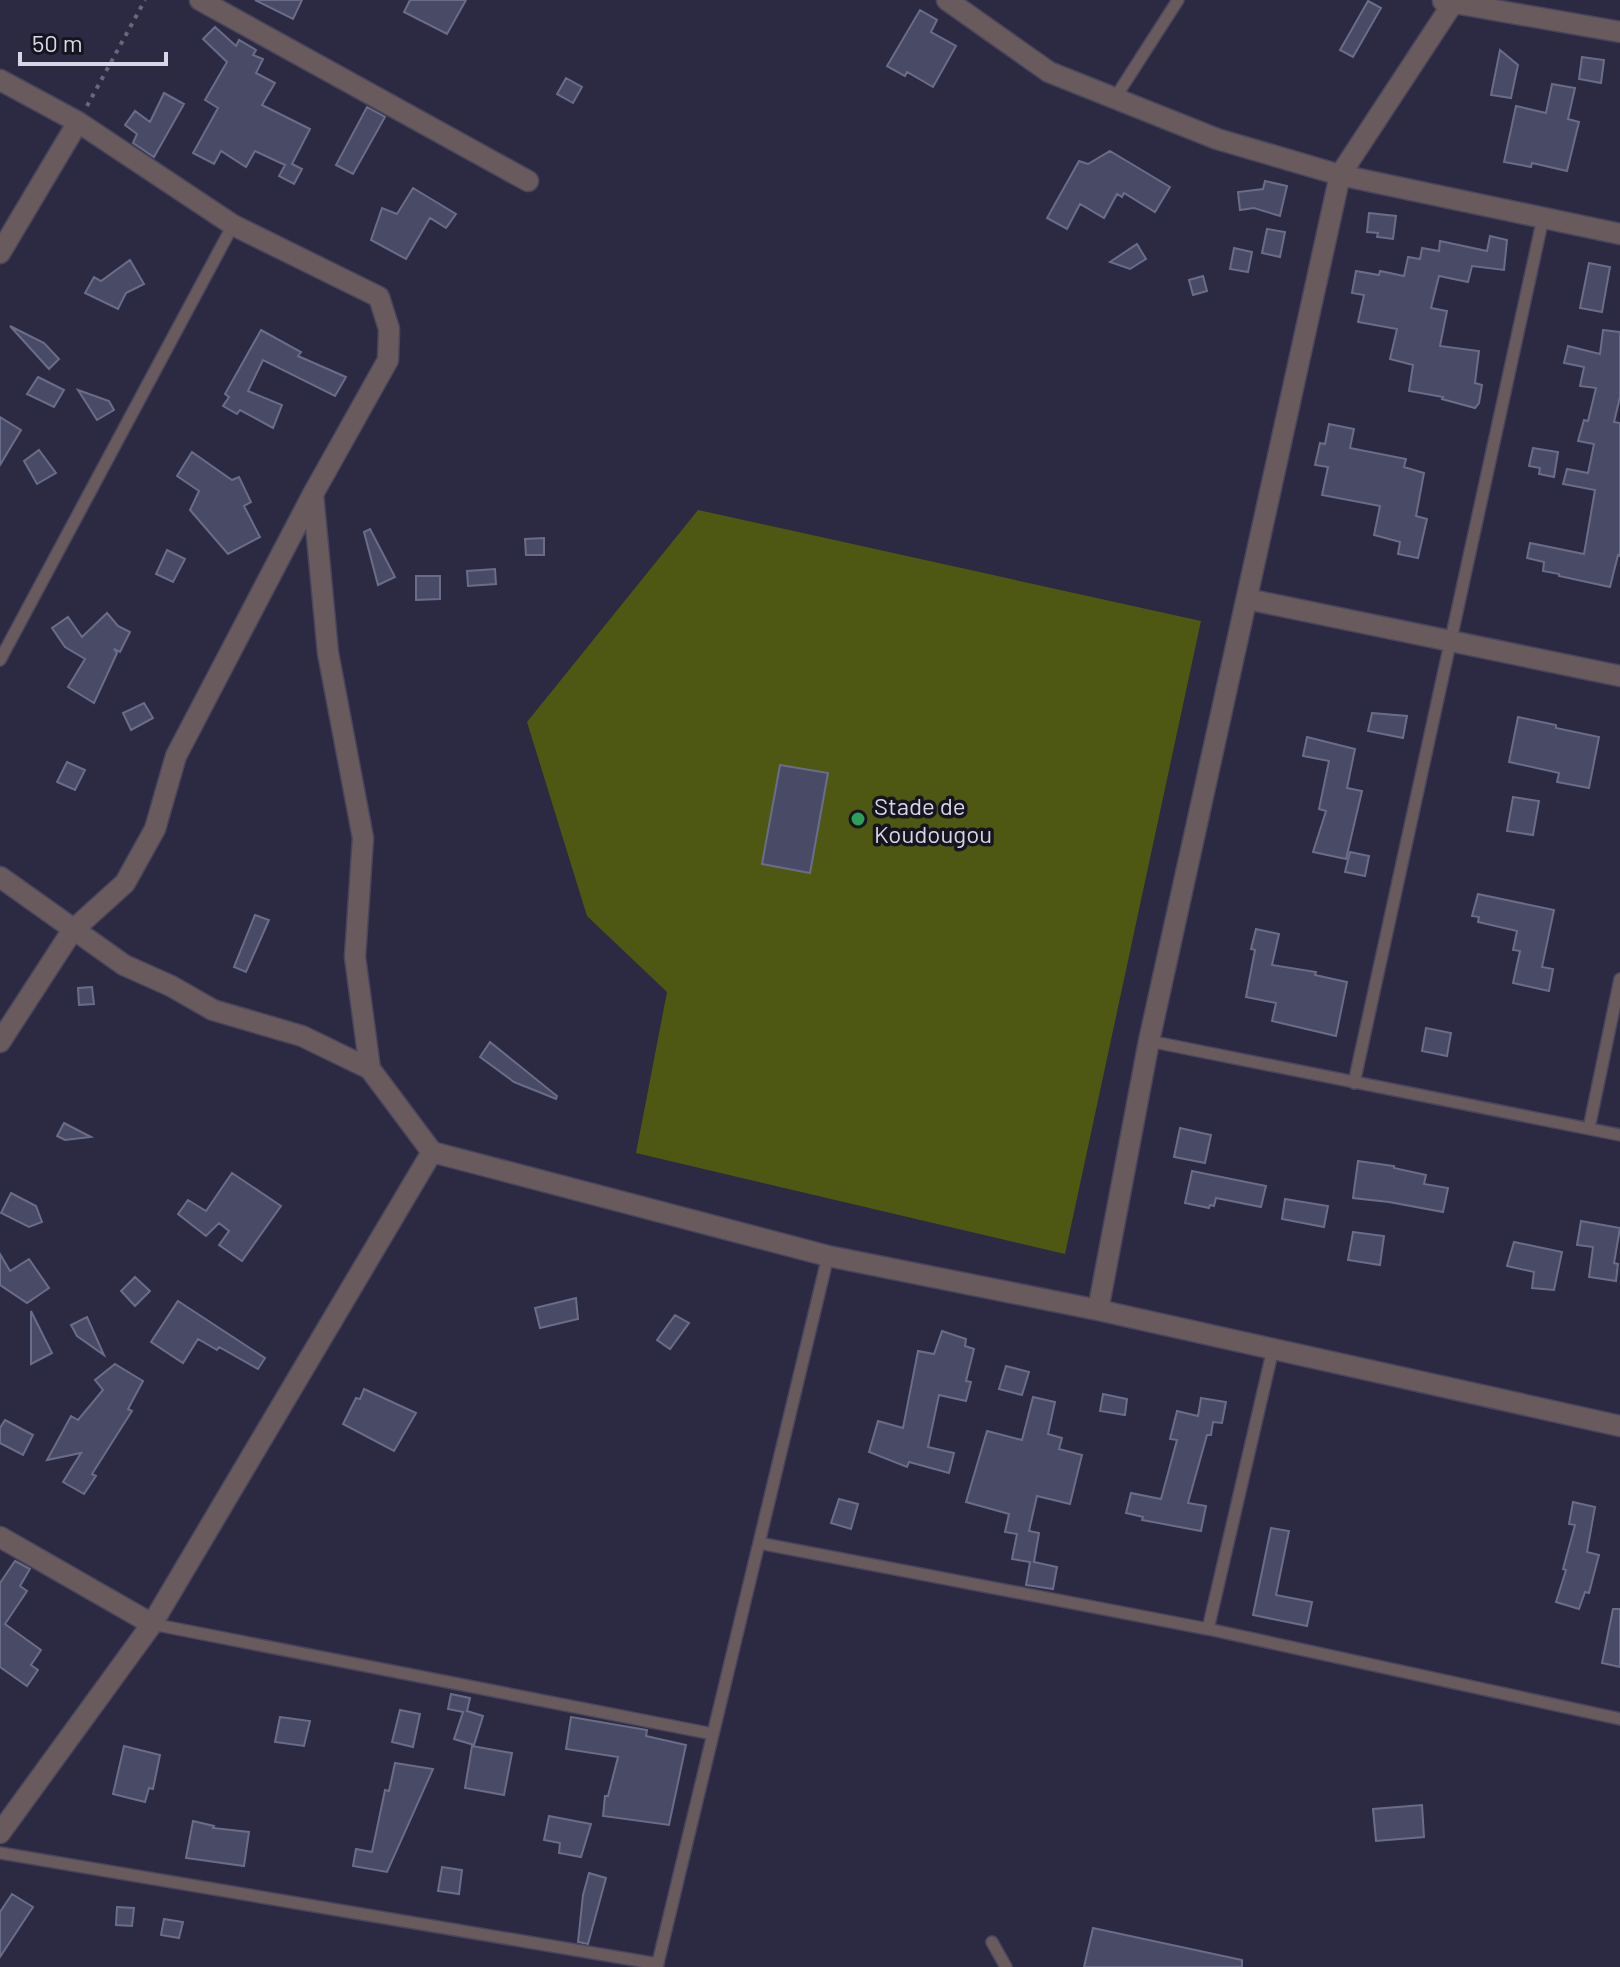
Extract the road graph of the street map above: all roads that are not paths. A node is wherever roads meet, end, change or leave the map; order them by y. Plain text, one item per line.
1 (200, 0) edge
2 (947, 0) edge
3 (1178, 0) edge
4 (1449, 1) edge
5 (1620, 32) edge
6 (0, 80) edge
7 (1115, 98) junction
8 (78, 122) junction
9 (1340, 175) junction
10 (528, 181) dead end
11 (1543, 218) junction
12 (233, 225) junction
13 (1620, 234) edge
14 (0, 253) edge
15 (313, 494) junction
16 (1247, 599) junction
17 (1451, 642) junction
18 (0, 660) edge
19 (1620, 676) edge
20 (0, 877) edge
21 (72, 931) junction
22 (1620, 979) edge
23 (1149, 1041) junction
24 (0, 1042) edge
25 (370, 1069) junction
26 (1354, 1083) junction
27 (1589, 1128) junction
28 (1620, 1135) edge
29 (432, 1152) junction
30 (828, 1256) junction
31 (1098, 1310) junction
32 (1273, 1349) junction
33 (1620, 1426) edge
34 (0, 1537) edge
35 (759, 1543) junction
36 (152, 1624) junction
37 (1208, 1629) junction
38 (1620, 1719) edge
39 (713, 1734) junction
40 (0, 1833) edge
41 (0, 1853) edge
42 (992, 1942) dead end
43 (657, 1966) edge
44 (1006, 1967) edge

1 - 10 street
2 - 7 street
3 - 7 lane
4 - 5 street
4 - 9 street
6 - 8 street
7 - 9 street
8 - 12 street
8 - 14 street
9 - 11 street
9 - 16 street
11 - 13 street
11 - 17 lane
12 - 15 street
12 - 18 lane
15 - 21 street
15 - 25 street
16 - 17 street
16 - 23 street
17 - 19 street
17 - 26 lane
20 - 21 street
21 - 24 street
21 - 25 street
22 - 27 lane
23 - 26 lane
23 - 31 street
25 - 29 street
26 - 27 lane
27 - 28 lane
29 - 30 street
29 - 36 street
30 - 31 street
30 - 35 lane
31 - 32 street
32 - 33 street
32 - 37 lane
34 - 36 street
35 - 37 lane
35 - 39 lane
36 - 39 lane
36 - 40 street
37 - 38 lane
39 - 43 lane
41 - 43 lane
42 - 44 lane

